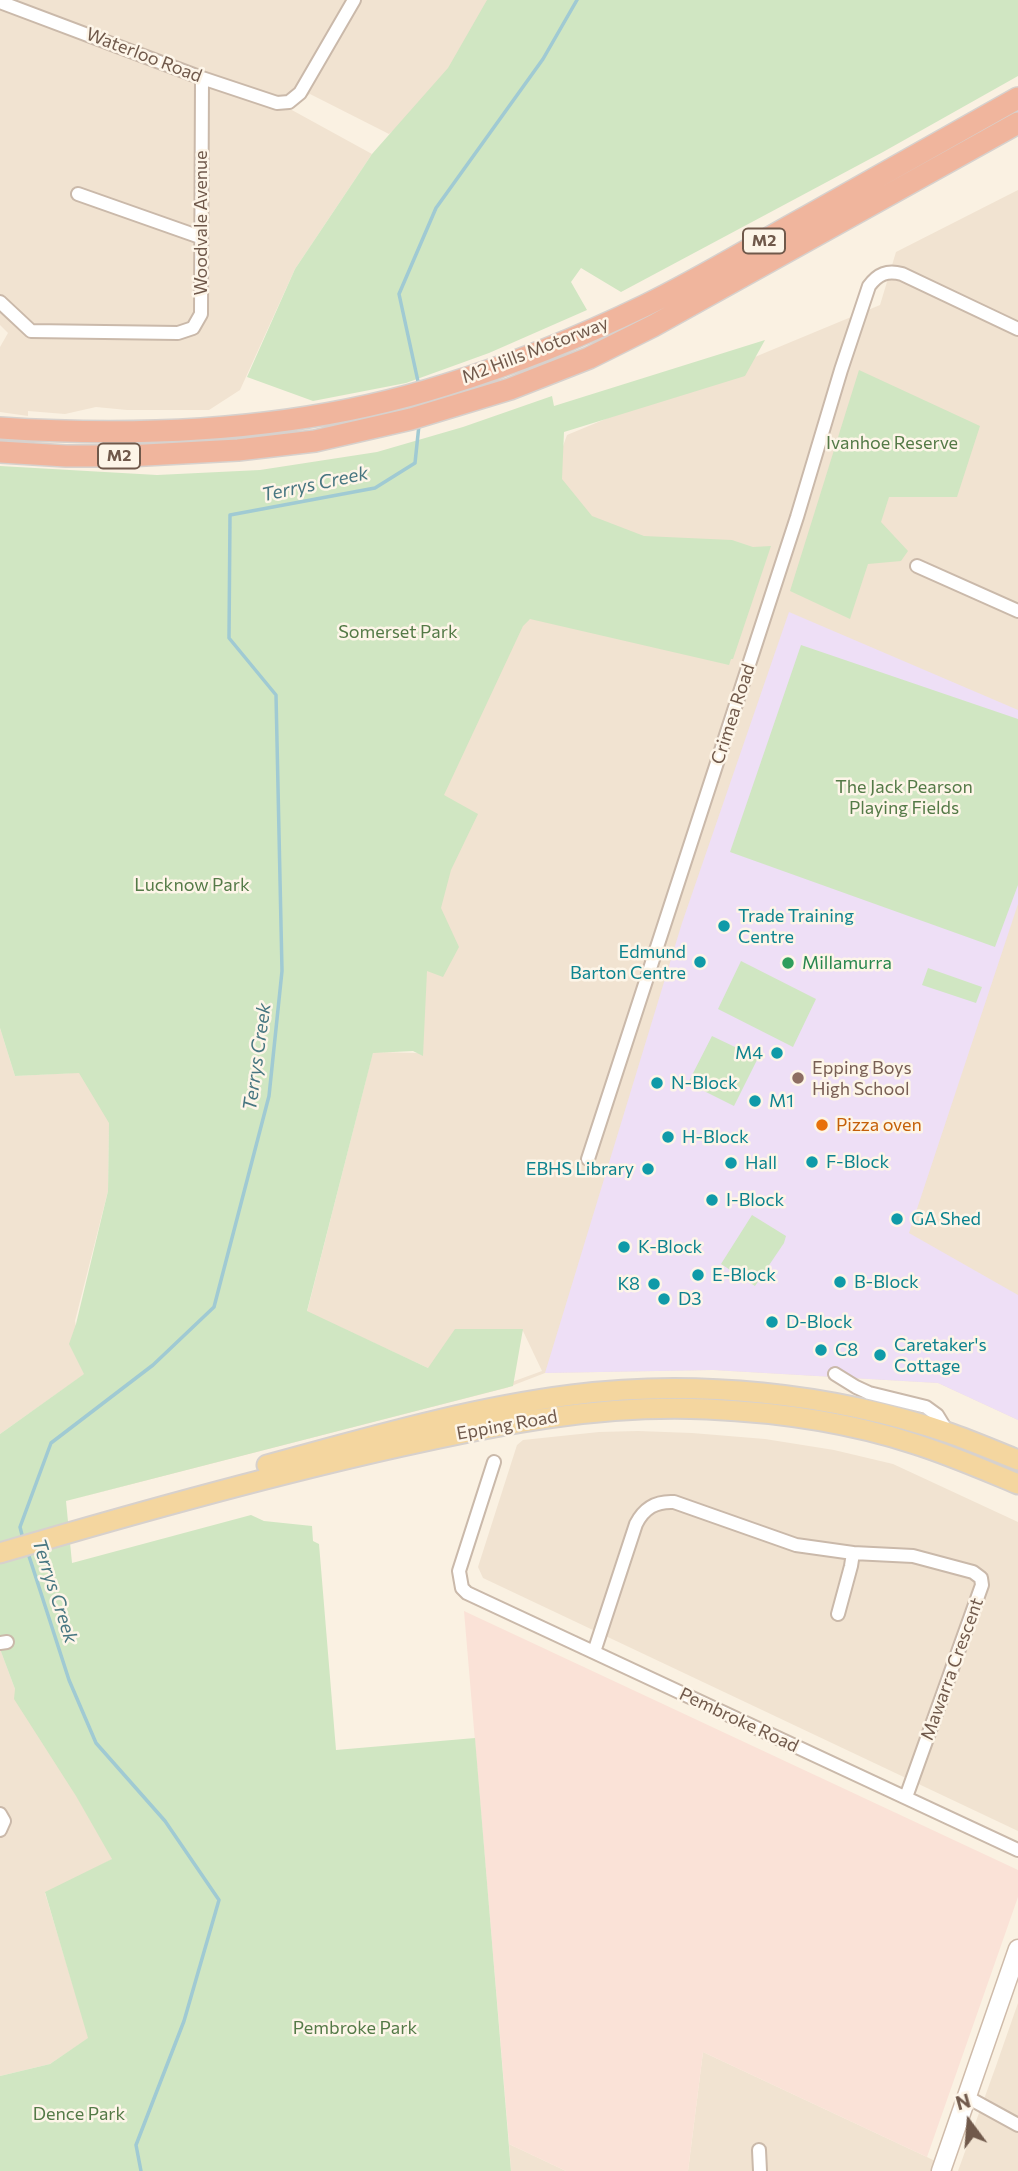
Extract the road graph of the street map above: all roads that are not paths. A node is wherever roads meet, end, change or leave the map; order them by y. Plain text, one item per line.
1 (354, 0) edge
2 (0, 2) edge
3 (202, 78) junction
4 (1018, 98) edge
5 (1018, 123) edge
6 (78, 194) dead end
7 (200, 237) junction
8 (0, 302) edge
9 (1018, 329) edge
10 (0, 428) edge
11 (0, 452) edge
12 (917, 566) dead end
13 (1018, 611) edge
14 (588, 1159) dead end
15 (835, 1374) dead end
16 (948, 1433) junction
17 (1018, 1460) edge
18 (494, 1462) dead end
19 (1018, 1484) edge
20 (72, 1525) junction
21 (0, 1540) edge
22 (0, 1553) edge
23 (853, 1553) junction
24 (838, 1614) dead end
25 (594, 1652) junction
26 (906, 1797) junction
27 (0, 1814) edge
28 (0, 1830) edge
29 (1018, 1850) edge
30 (1018, 1949) edge
31 (967, 2097) junction
32 (1018, 2125) edge
33 (759, 2150) dead end
34 (760, 2171) edge
35 (941, 2171) edge

1 - 3 street, Waterloo Road
2 - 3 street, Waterloo Road
3 - 7 street, Woodvale Avenue
4 - 10 highway, M2 Hills Motorway / M2
5 - 11 highway, M2 Hills Motorway / M2
6 - 7 street
7 - 8 street, Woodvale Avenue
9 - 14 street, Crimea Road
12 - 13 street
15 - 16 street
16 - 17 main road, Epping Road
16 - 20 main road, Epping Road
18 - 25 street, Pembroke Road
19 - 20 main road, Epping Road
20 - 21 main road, Epping Road
20 - 22 main road, Epping Road
23 - 24 street
23 - 25 street, Mawarra Crescent
23 - 26 street, Mawarra Crescent
25 - 26 street, Pembroke Road
26 - 29 street, Pembroke Road
27 - 28 street
30 - 31 street
31 - 32 street
31 - 35 street
33 - 34 street

